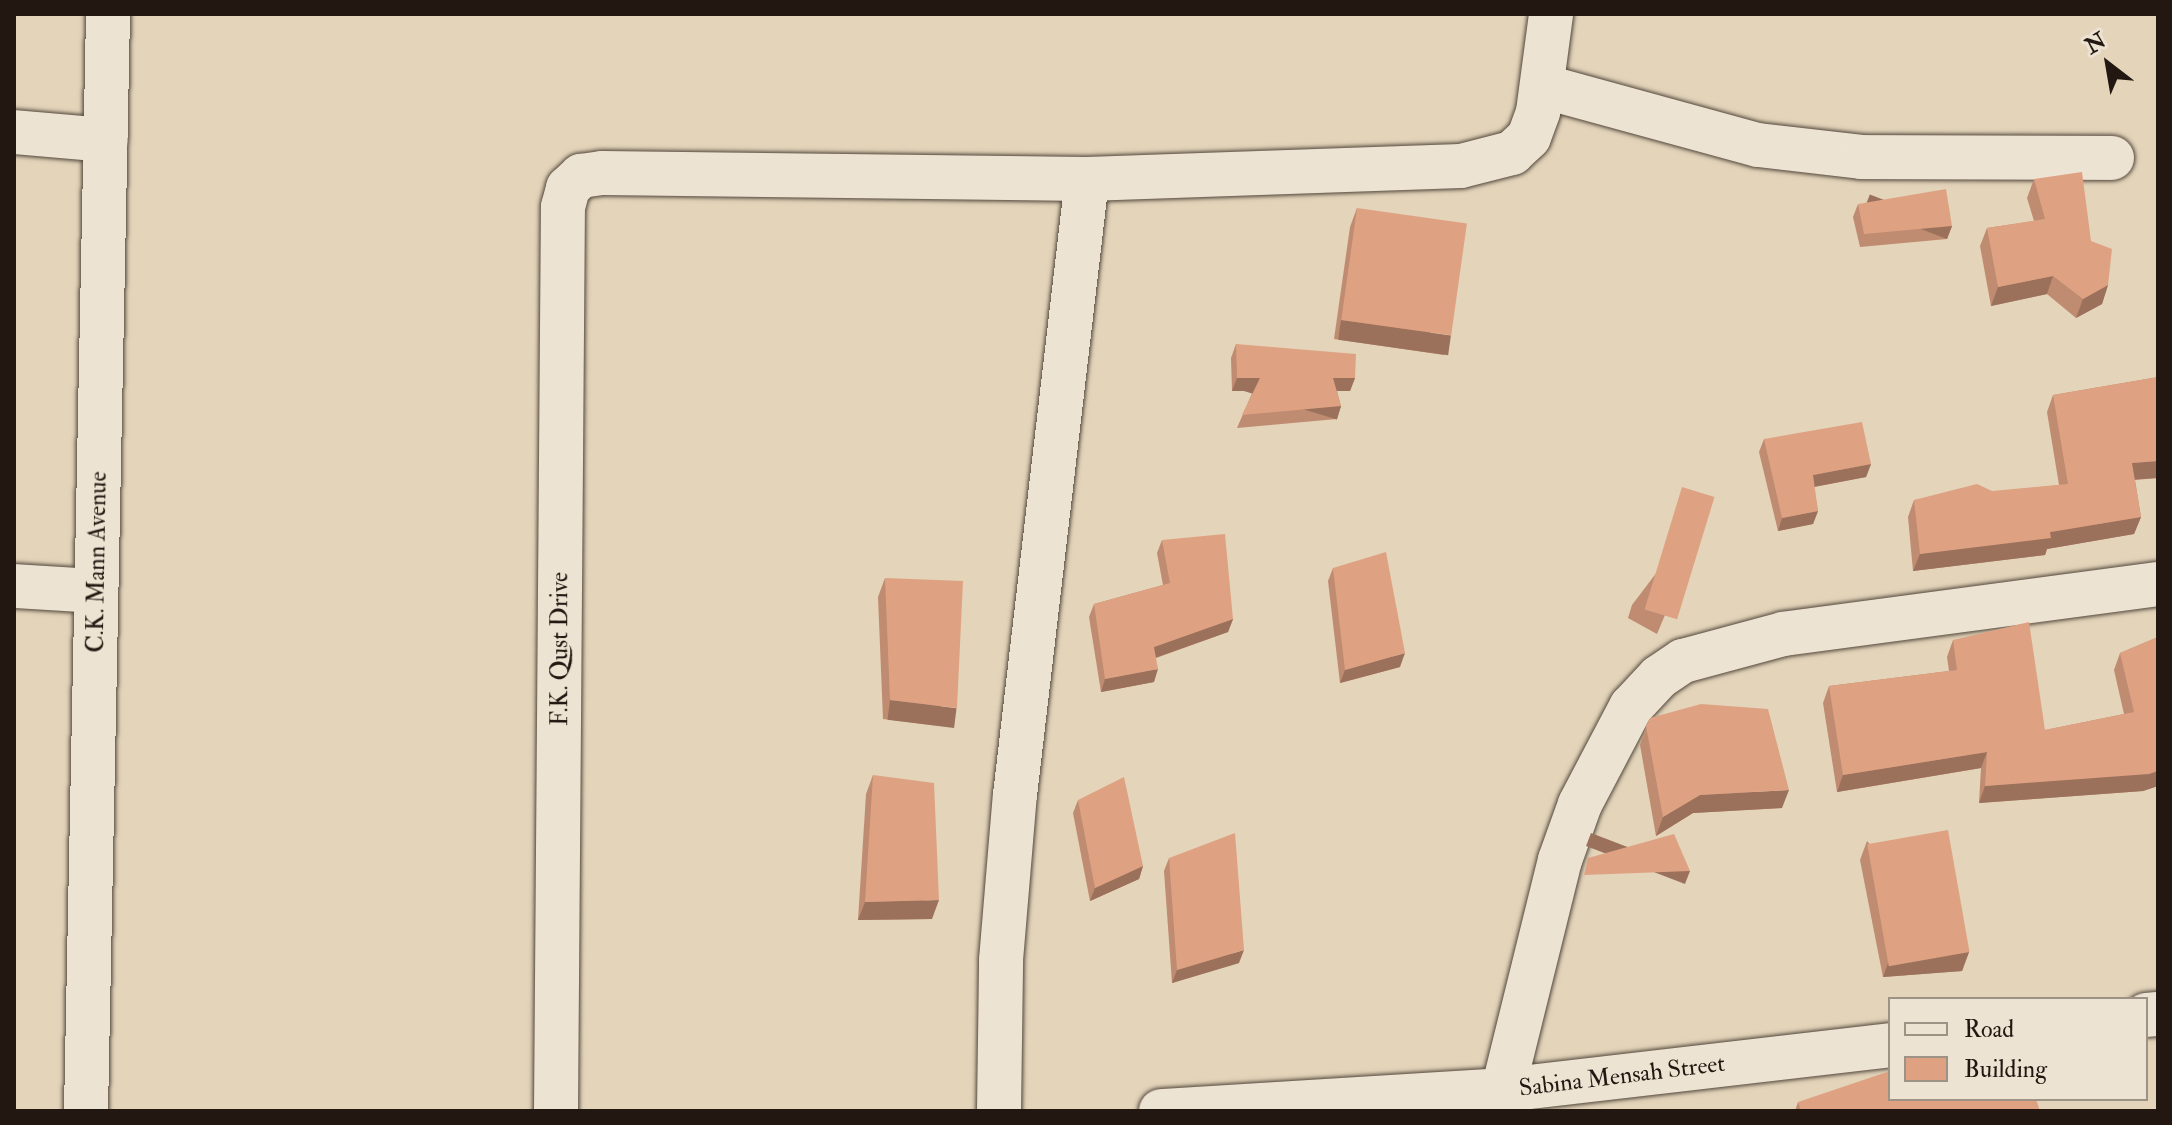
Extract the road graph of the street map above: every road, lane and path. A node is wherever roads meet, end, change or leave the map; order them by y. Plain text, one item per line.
1 (108, 14) edge
2 (1551, 14) edge
3 (1542, 86) junction
4 (14, 132) edge
5 (106, 140) junction
6 (2112, 158) dead end
7 (1087, 179) junction
8 (2158, 584) edge
9 (14, 586) edge
10 (96, 591) junction
11 (1888, 1045) edge
12 (1503, 1090) junction
13 (86, 1111) edge
14 (556, 1111) edge
15 (999, 1111) edge
16 (1161, 1111) edge

1 - 5 street, C.K. Mann Avenue
2 - 3 street
3 - 6 street
3 - 7 street
4 - 5 street
5 - 10 street, C.K. Mann Avenue
7 - 14 street, F.K. Qust Drive
7 - 15 street
8 - 12 street
9 - 10 street
10 - 13 street, C.K. Mann Avenue
11 - 12 street, Sabina Mensah Street
12 - 16 street, Sabina Mensah Street

